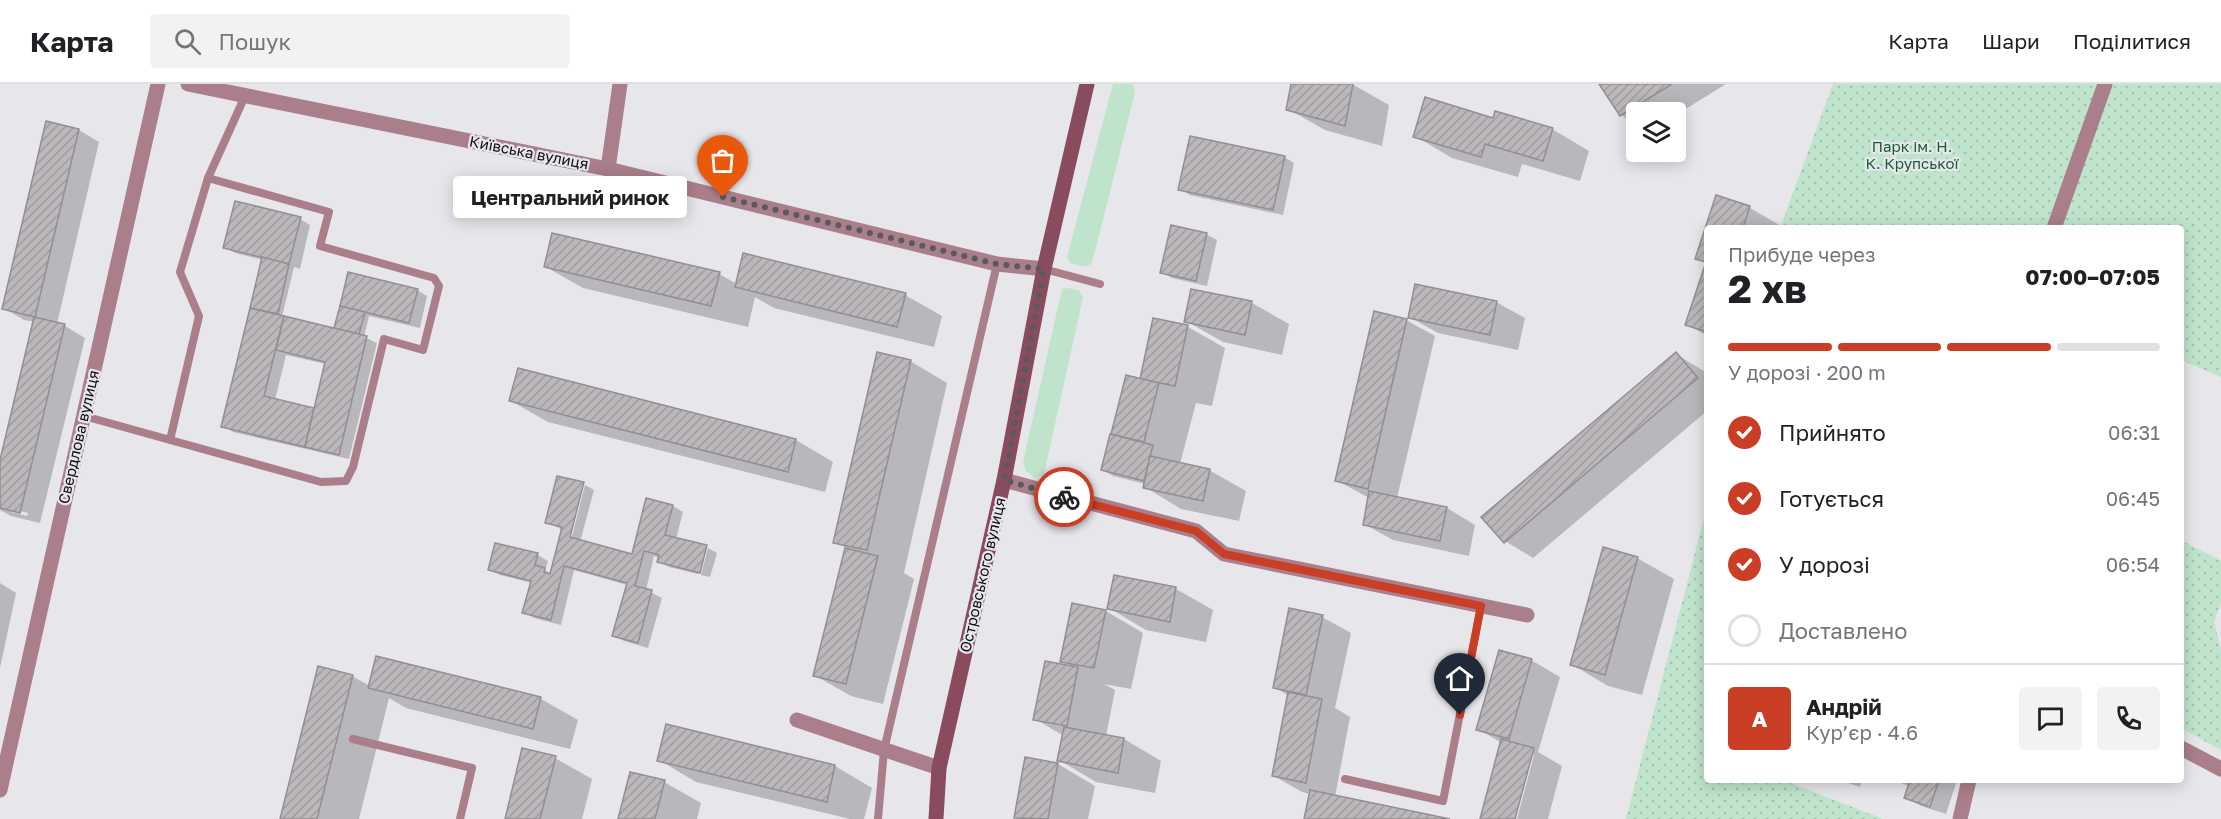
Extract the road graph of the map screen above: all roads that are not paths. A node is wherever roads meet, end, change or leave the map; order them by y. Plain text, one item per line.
1 (158, 84) edge
2 (188, 84) edge
3 (620, 84) edge
4 (1087, 84) edge
5 (2105, 84) edge
6 (245, 96) junction
7 (608, 169) junction
8 (208, 178) junction
9 (2055, 225) edge
10 (997, 264) junction
11 (1044, 269) junction
12 (1100, 284) dead end
13 (84, 416) junction
14 (170, 440) junction
15 (1004, 480) junction
16 (1481, 606) junction
17 (1527, 615) dead end
18 (797, 720) dead end
19 (353, 739) dead end
20 (884, 750) junction
21 (2184, 750) edge
22 (939, 768) junction
23 (2221, 769) edge
24 (1346, 779) dead end
25 (1968, 783) edge
26 (0, 790) edge
27 (460, 819) edge
28 (878, 819) edge
29 (936, 819) edge
30 (1960, 819) edge

1 - 13 street, Свердлова вулиця
2 - 6 street, Київська вулиця
3 - 7 street
4 - 11 main road, Островського вулиця
5 - 9 street
6 - 7 street, Київська вулиця
6 - 8 lane
7 - 10 street, Київська вулиця
8 - 14 lane
8 - 14 lane
10 - 11 street, Київська вулиця
10 - 20 lane
11 - 12 lane
11 - 15 main road, Островського вулиця
13 - 14 lane
13 - 26 street, Свердлова вулиця
15 - 16 street
15 - 22 main road, Островського вулиця
16 - 17 street
16 - 24 lane
18 - 20 street
19 - 27 lane
20 - 22 street
20 - 28 lane
21 - 23 street
22 - 29 main road, Островського вулиця
25 - 30 street

